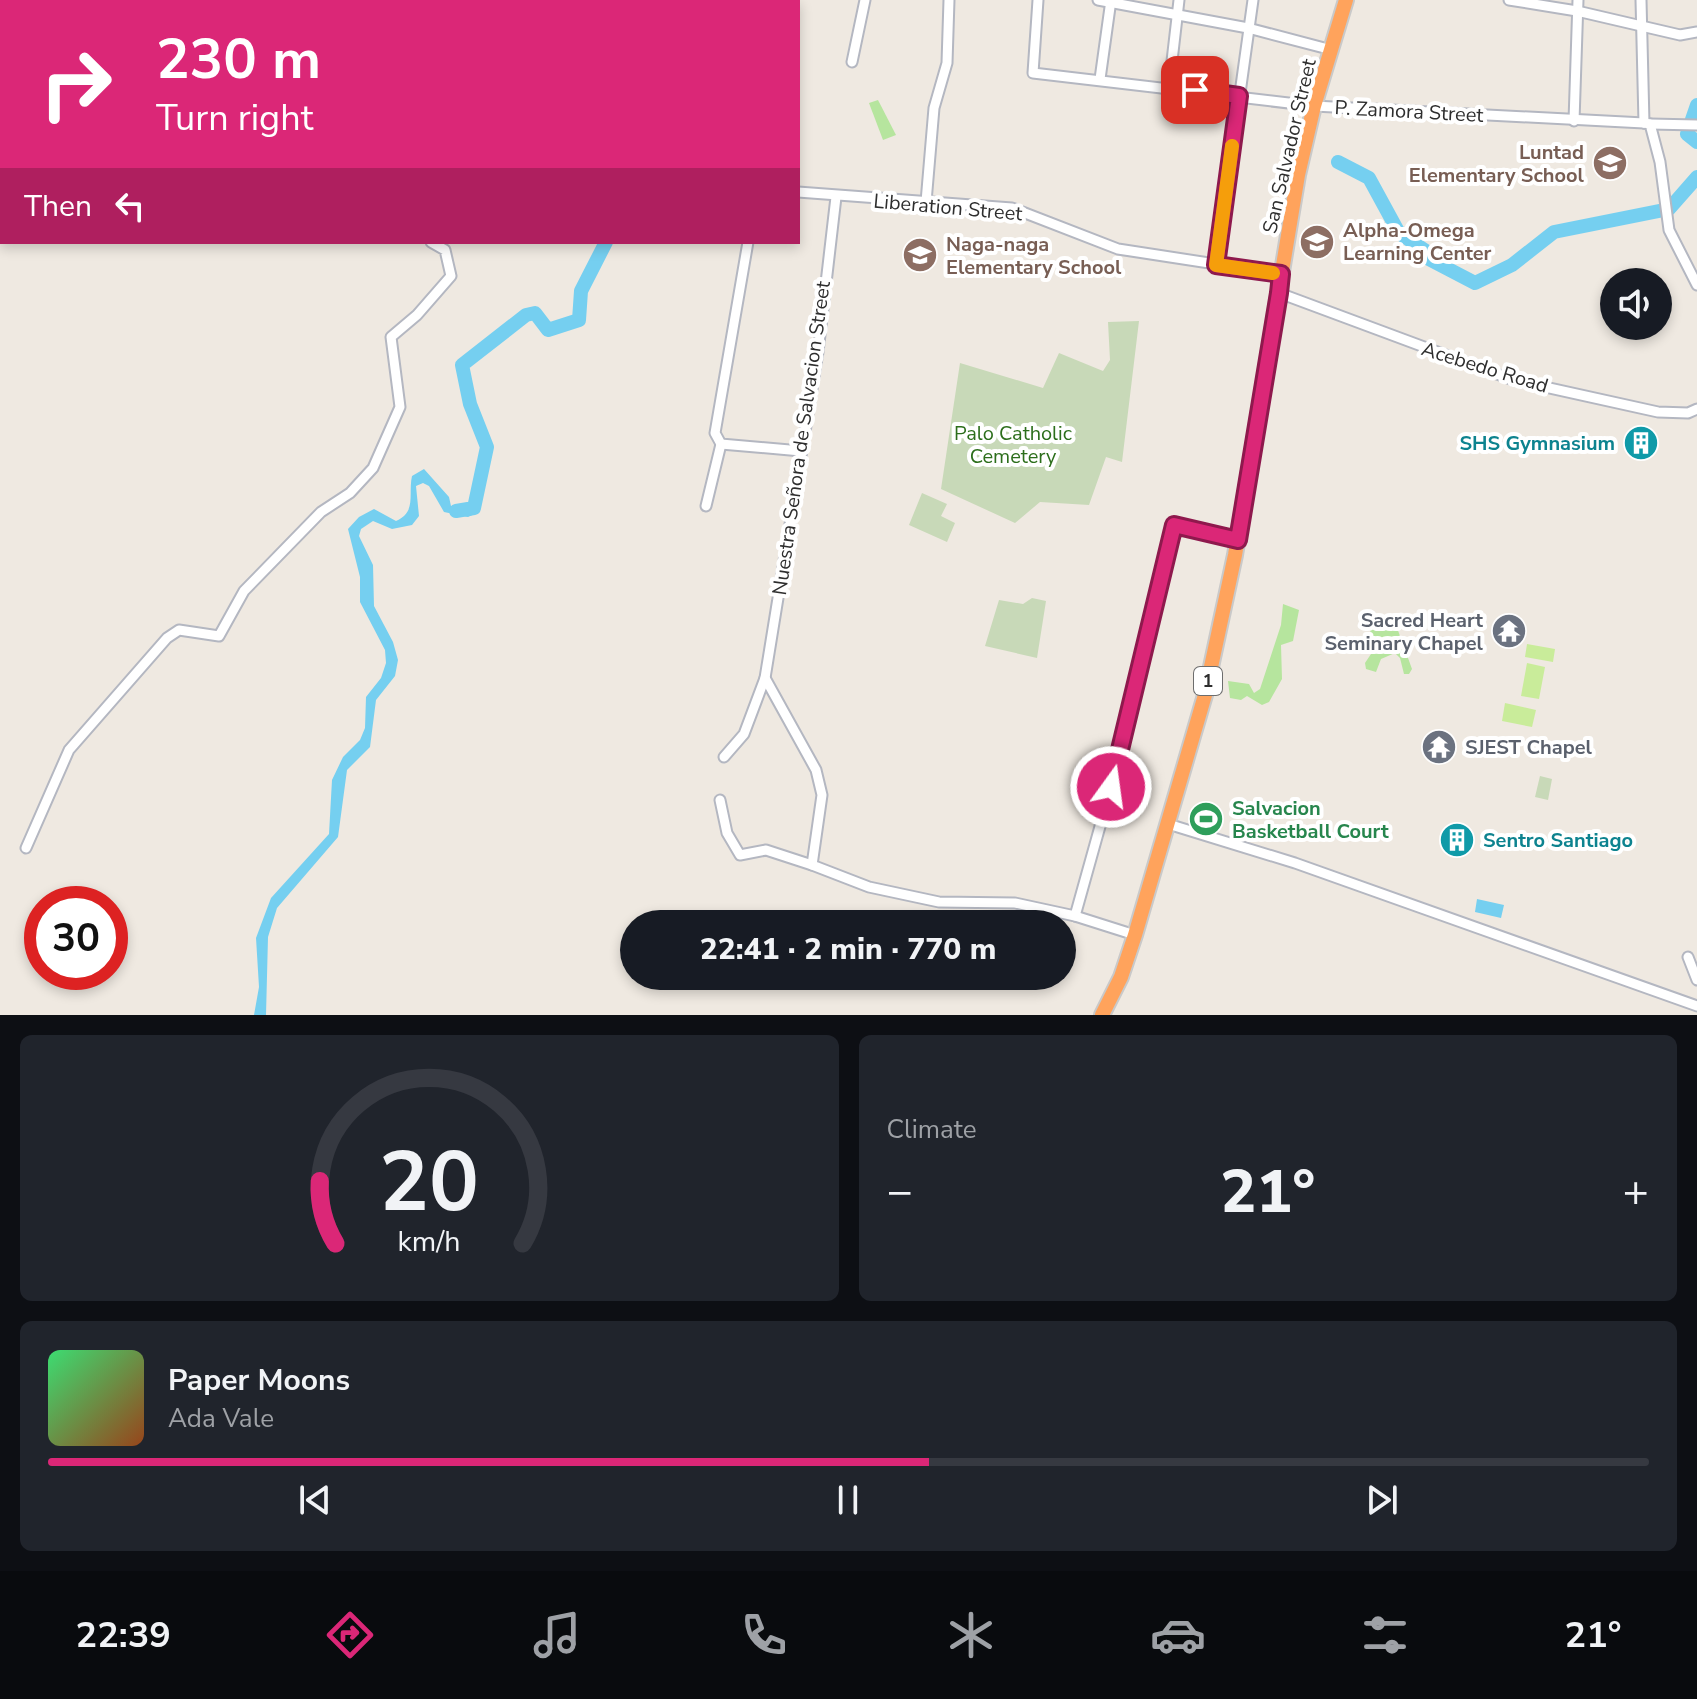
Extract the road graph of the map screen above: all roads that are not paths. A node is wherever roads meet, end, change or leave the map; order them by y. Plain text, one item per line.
1 (865, 0) edge
2 (949, 0) edge
3 (1038, 0) edge
4 (1098, 0) edge
5 (1179, 0) edge
6 (1253, 0) edge
7 (1346, 0) edge
8 (1356, 0) edge
9 (1509, 0) edge
10 (1641, 0) edge
11 (1111, 1) edge
12 (1578, 5) edge
13 (1177, 15) junction
14 (1642, 27) junction
15 (1248, 28) junction
16 (1339, 31) junction
17 (1697, 32) edge
18 (1332, 50) junction
19 (852, 62) dead end
20 (1100, 79) junction
21 (1169, 87) junction
22 (1239, 96) junction
23 (1314, 106) junction
24 (1574, 121) junction
25 (1647, 124) junction
26 (1697, 125) edge
27 (800, 192) edge
28 (836, 197) junction
29 (926, 202) junction
30 (434, 244) edge
31 (748, 244) edge
32 (1216, 265) junction
33 (1281, 274) junction
34 (1697, 285) edge
35 (1279, 293) junction
36 (1697, 409) edge
37 (721, 444) junction
38 (801, 451) junction
39 (706, 506) dead end
40 (1238, 540) junction
41 (765, 678) junction
42 (724, 757) dead end
43 (720, 800) dead end
44 (1168, 824) junction
45 (26, 848) dead end
46 (812, 865) junction
47 (1047, 910) edge
48 (1076, 912) edge
49 (1076, 916) edge
50 (1135, 935) junction
51 (1688, 957) dead end
52 (1697, 980) edge
53 (1697, 1006) edge
54 (1102, 1015) edge

1 - 19 street
2 - 29 street
3 - 20 street, P. Zamora Street
4 - 11 street
5 - 13 street
6 - 15 street
7 - 16 highway, San Salvador Street / 1
8 - 16 highway, San Salvador Street / 1
9 - 12 street
10 - 14 street
11 - 13 street
11 - 20 street
12 - 14 street
12 - 24 street
13 - 15 street
13 - 21 street
14 - 17 street
14 - 25 street
15 - 18 street
15 - 22 street
16 - 18 highway, San Salvador Street / 1
18 - 23 highway, San Salvador Street / 1
20 - 21 street, P. Zamora Street
21 - 22 street, P. Zamora Street
22 - 23 street, P. Zamora Street
22 - 32 street
23 - 24 street, P. Zamora Street
23 - 33 highway, San Salvador Street / 1
24 - 25 street, P. Zamora Street
25 - 26 street, P. Zamora Street
25 - 34 street
27 - 28 street, Liberation Street
28 - 29 street, Liberation Street
28 - 38 street, Nuestra Señora de Salvacion Street
29 - 32 street, Liberation Street
30 - 45 street
31 - 37 street
32 - 33 street, Liberation Street
33 - 35 highway, San Salvador Street / 1
35 - 36 street, Acebedo Road
35 - 40 highway, San Salvador Street / 1
37 - 38 street
37 - 39 street
38 - 41 street, Nuestra Señora de Salvacion Street
40 - 44 highway, San Salvador Street / 1
40 - 48 street
41 - 42 street, Nuestra Señora de Salvacion Street
41 - 46 street
43 - 46 street
44 - 50 highway, San Salvador Street / 1
44 - 53 street
46 - 47 street
49 - 50 street
50 - 54 highway, San Salvador Street / 1
51 - 52 street

